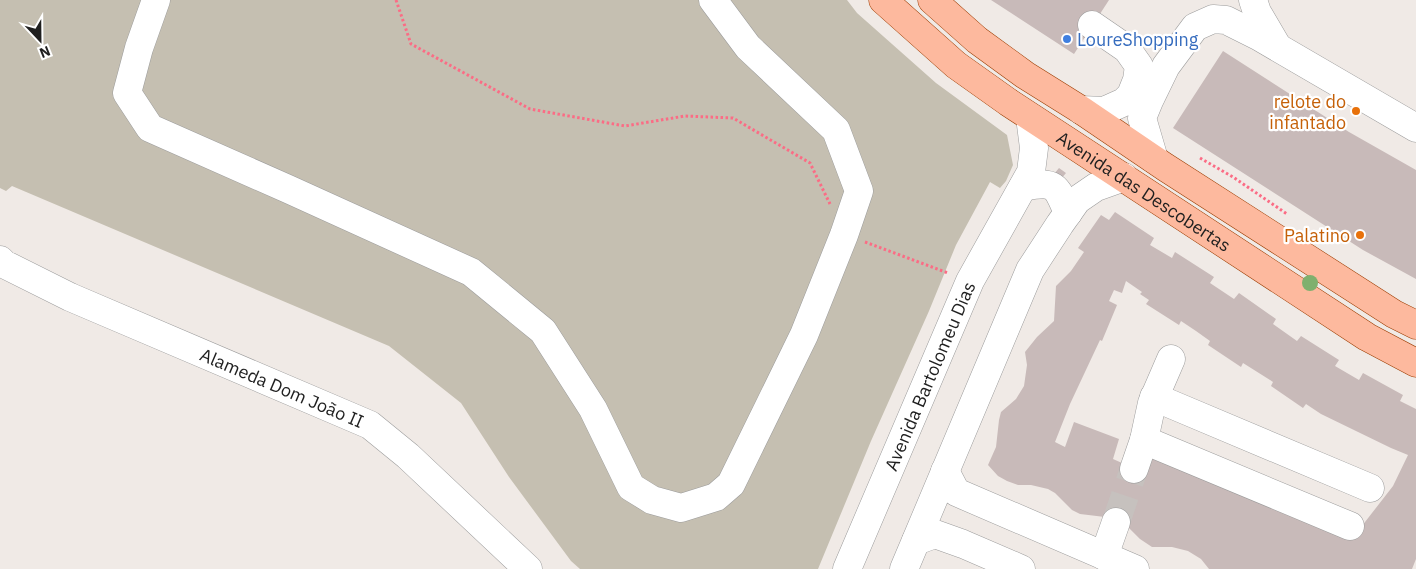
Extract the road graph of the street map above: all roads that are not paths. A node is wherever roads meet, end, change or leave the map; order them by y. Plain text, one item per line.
1 (156, 0) edge
2 (713, 0) edge
3 (883, 0) edge
4 (932, 0) edge
5 (1206, 0) edge
6 (1231, 0) edge
7 (1253, 0) edge
8 (1195, 26) junction
9 (1278, 47) junction
10 (1149, 101) junction
11 (1081, 110) junction
12 (1030, 117) junction
13 (1416, 128) edge
14 (1154, 159) junction
15 (1124, 178) junction
16 (1023, 187) junction
17 (1068, 214) junction
18 (0, 260) edge
19 (1416, 325) edge
20 (1171, 359) dead end
21 (1416, 363) edge
22 (1154, 397) junction
23 (1144, 440) junction
24 (1134, 469) tunnel mouth
25 (945, 472) junction
26 (1370, 488) dead end
27 (983, 504) junction
28 (1116, 522) tunnel mouth
29 (1350, 526) dead end
30 (916, 541) junction
31 (963, 544) junction
32 (1104, 556) junction
33 (528, 569) edge
34 (847, 569) edge
35 (904, 569) edge
36 (1021, 569) edge
37 (1135, 569) edge

1 - 2 street
3 - 12 main road, Avenida das Descobertas
4 - 11 main road, Avenida das Descobertas
5 - 8 street
6 - 9 street
7 - 9 street
8 - 9 street
8 - 10 street
9 - 13 street
10 - 11 street
10 - 14 street
11 - 14 main road, Avenida das Descobertas
12 - 15 main road, Avenida das Descobertas
12 - 16 street, Avenida Bartolomeu Dias
14 - 19 main road, Avenida das Descobertas
15 - 17 street
15 - 21 main road, Avenida das Descobertas
16 - 17 street
16 - 34 street, Avenida Bartolomeu Dias
17 - 25 street
18 - 33 street, Alameda Dom João II
20 - 22 street
22 - 23 street
22 - 26 street
23 - 24 street
23 - 29 street
25 - 27 street
25 - 30 street
27 - 31 street
27 - 32 street
28 - 32 street
30 - 31 street
30 - 35 street
31 - 36 street
32 - 37 street

